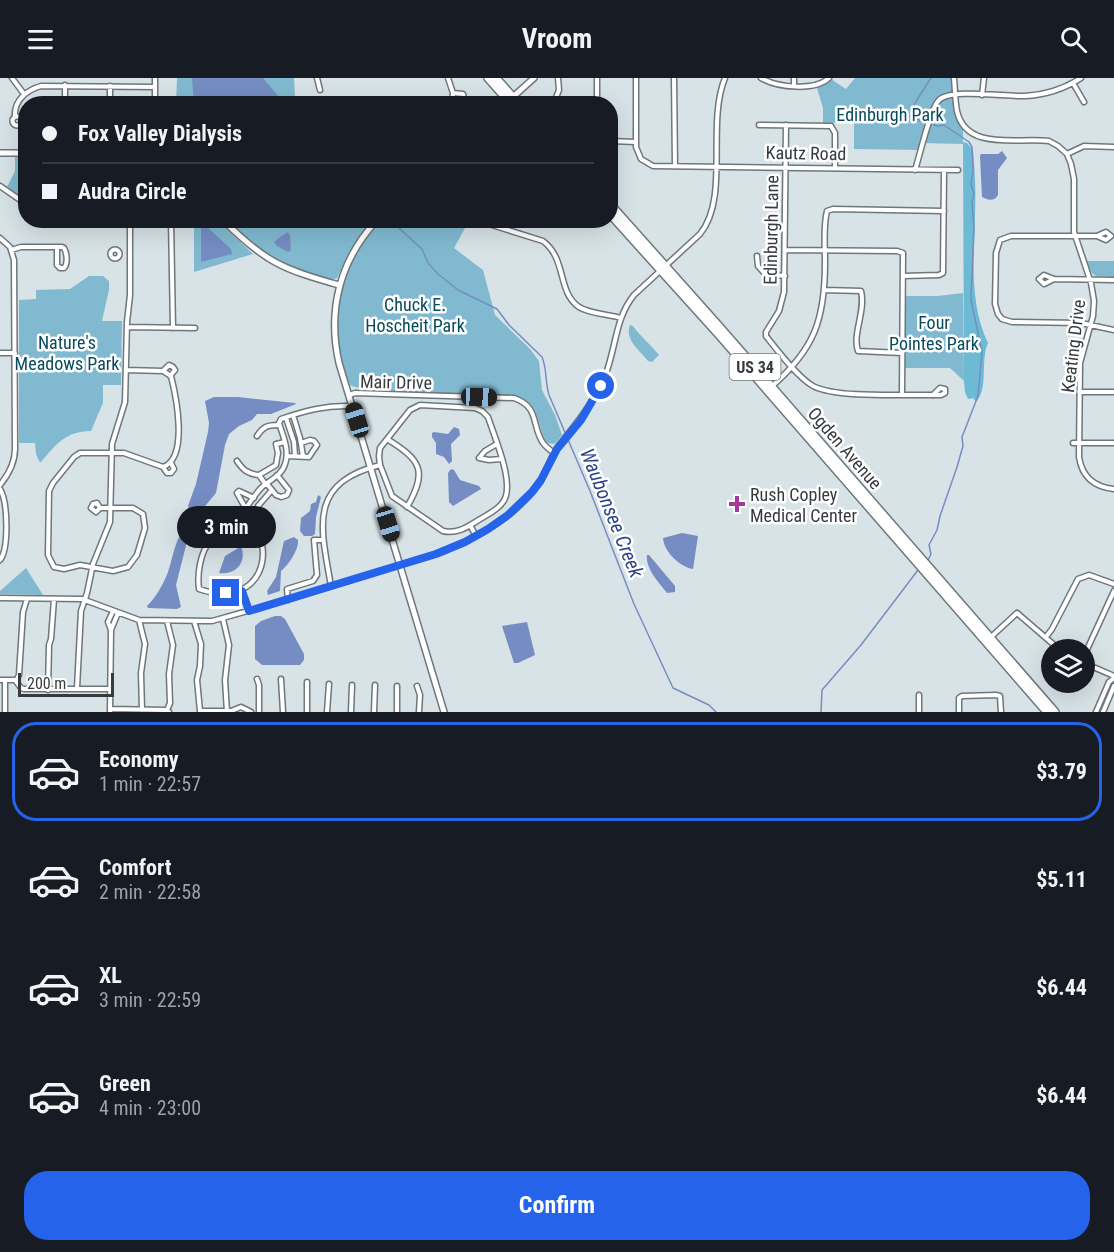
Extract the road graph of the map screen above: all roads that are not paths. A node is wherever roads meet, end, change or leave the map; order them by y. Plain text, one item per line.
1 (12, 78) edge
2 (155, 78) edge
3 (317, 78) edge
4 (448, 78) edge
5 (488, 78) edge
6 (496, 78) edge
7 (534, 78) edge
8 (558, 78) edge
9 (597, 78) edge
10 (636, 78) edge
11 (674, 78) edge
12 (725, 78) edge
13 (761, 78) edge
14 (794, 78) edge
15 (830, 78) edge
16 (954, 78) edge
17 (984, 78) edge
18 (1081, 78) edge
19 (1073, 83) junction
20 (65, 85) junction
21 (110, 86) junction
22 (794, 86) junction
23 (155, 87) junction
24 (320, 90) dead end
25 (453, 93) junction
26 (24, 94) joint
27 (956, 94) junction
28 (982, 95) junction
29 (65, 96) edge
30 (110, 96) edge
31 (155, 96) edge
32 (453, 96) edge
33 (465, 96) edge
34 (504, 96) edge
35 (506, 96) edge
36 (514, 96) edge
37 (557, 96) edge
38 (597, 96) edge
39 (1084, 102) dead end
40 (18, 103) edge
41 (15, 116) dead end
42 (759, 125) dead end
43 (786, 126) junction
44 (618, 141) edge
45 (636, 141) junction
46 (1114, 147) edge
47 (0, 153) edge
48 (18, 153) edge
49 (1066, 154) junction
50 (675, 166) junction
51 (715, 167) junction
52 (786, 168) junction
53 (835, 168) junction
54 (915, 170) junction
55 (944, 170) junction
56 (958, 170) dead end
57 (0, 186) edge
58 (18, 198) edge
59 (944, 211) junction
60 (618, 214) edge
61 (618, 222) edge
62 (130, 228) edge
63 (171, 228) edge
64 (231, 228) edge
65 (370, 228) edge
66 (502, 228) edge
67 (1075, 236) junction
68 (1096, 236) dead end
69 (0, 238) edge
70 (57, 247) junction
71 (11, 250) junction
72 (785, 250) junction
73 (825, 250) junction
74 (120, 254) dead end
75 (130, 254) junction
76 (757, 256) dead end
77 (663, 267) junction
78 (785, 276) junction
79 (903, 276) junction
80 (1054, 279) dead end
81 (1090, 279) junction
82 (1114, 280) edge
83 (339, 285) junction
84 (825, 290) junction
85 (621, 318) junction
86 (1091, 325) junction
87 (126, 327) junction
88 (173, 328) junction
89 (195, 328) dead end
90 (1114, 330) edge
91 (0, 353) edge
92 (15, 353) junction
93 (902, 353) junction
94 (793, 367) junction
95 (126, 370) junction
96 (163, 371) junction
97 (170, 376) junction
98 (770, 389) junction
99 (1079, 392) junction
100 (1114, 392) edge
101 (902, 394) junction
102 (933, 394) dead end
103 (349, 395) junction
104 (461, 396) junction
105 (352, 406) junction
106 (460, 407) junction
107 (293, 415) junction
108 (286, 417) junction
109 (279, 423) junction
110 (299, 434) junction
111 (257, 436) dead end
112 (292, 437) junction
113 (387, 439) junction
114 (285, 442) junction
115 (301, 443) junction
116 (1073, 443) dead end
117 (1078, 443) junction
118 (1114, 443) edge
119 (497, 444) junction
120 (112, 453) junction
121 (554, 453) junction
122 (287, 456) junction
123 (295, 456) junction
124 (303, 456) junction
125 (501, 459) junction
126 (237, 461) dead end
127 (171, 463) junction
128 (380, 465) junction
129 (162, 467) junction
130 (371, 468) junction
131 (259, 475) junction
132 (277, 475) junction
133 (266, 484) junction
134 (0, 485) edge
135 (0, 489) edge
136 (1114, 489) edge
137 (272, 490) junction
138 (255, 498) junction
139 (100, 507) dead end
140 (407, 507) junction
141 (111, 508) junction
142 (245, 510) junction
143 (271, 520) dead end
144 (263, 523) junction
145 (470, 525) junction
146 (256, 526) junction
147 (223, 532) junction
148 (476, 536) junction
149 (213, 538) junction
150 (323, 540) junction
151 (0, 560) edge
152 (400, 565) junction
153 (93, 567) junction
154 (1114, 584) edge
155 (331, 586) junction
156 (242, 591) junction
157 (1114, 591) edge
158 (0, 598) edge
159 (27, 599) junction
160 (54, 599) junction
161 (85, 600) junction
162 (288, 600) junction
163 (249, 611) junction
164 (115, 612) junction
165 (224, 619) junction
166 (139, 620) junction
167 (166, 621) junction
168 (194, 621) junction
169 (1046, 637) joint
170 (1092, 639) edge
171 (988, 640) junction
172 (1095, 668) edge
173 (1114, 677) edge
174 (257, 679) dead end
175 (281, 679) dead end
176 (3, 680) edge
177 (16, 681) junction
178 (307, 682) dead end
179 (329, 684) dead end
180 (352, 685) dead end
181 (375, 686) dead end
182 (398, 686) dead end
183 (417, 686) dead end
184 (1114, 686) edge
185 (77, 688) junction
186 (110, 688) junction
187 (48, 690) junction
188 (919, 695) dead end
189 (142, 710) junction
190 (110, 711) edge
191 (133, 711) edge
192 (168, 711) edge
193 (5, 712) edge
194 (200, 712) edge
195 (230, 712) edge
196 (251, 712) edge
197 (259, 712) edge
198 (283, 712) edge
199 (307, 712) edge
200 (327, 712) edge
201 (351, 712) edge
202 (374, 712) edge
203 (397, 712) edge
204 (419, 712) edge
205 (444, 712) edge
206 (919, 712) edge
207 (959, 712) edge
208 (1001, 712) edge
209 (1047, 712) edge
210 (1055, 712) edge
211 (1096, 712) edge
212 (1102, 712) edge

1 - 26 street
2 - 23 street
3 - 24 street
4 - 25 street
5 - 34 main road
6 - 35 main road
7 - 36 street
8 - 37 street
9 - 38 street
10 - 45 street
11 - 50 street
12 - 51 street
13 - 22 street
14 - 22 street
15 - 22 street
16 - 27 street
17 - 28 street
18 - 19 street
19 - 28 street
19 - 39 street
20 - 21 street
20 - 26 street
20 - 29 street
21 - 23 street
21 - 30 street
23 - 31 street
25 - 32 street
25 - 33 street
27 - 28 street
27 - 49 street
27 - 54 street
40 - 41 street
42 - 43 street
43 - 52 street, Edinburgh Lane
43 - 53 street
44 - 45 street
45 - 50 street, Kautz Road
46 - 49 street
47 - 48 street
49 - 67 street, Keating Drive
50 - 51 street, Kautz Road
51 - 52 street, Kautz Road
51 - 77 street
52 - 53 street, Kautz Road
52 - 72 street, Edinburgh Lane
53 - 54 street, Kautz Road
54 - 55 street, Kautz Road
55 - 56 street, Kautz Road
55 - 59 street
57 - 58 street
59 - 73 street
59 - 79 street
60 - 77 main road, Ogden Avenue / US 34
61 - 77 main road, Ogden Avenue / US 34
62 - 75 street
63 - 88 street
64 - 83 street
65 - 83 street
66 - 85 street
67 - 68 street
67 - 81 street, Keating Drive
67 - 86 street
69 - 71 street
70 - 70 street
70 - 71 street
71 - 92 street
72 - 73 street
72 - 78 street, Edinburgh Lane
73 - 79 street
73 - 84 street
74 - 75 street
75 - 87 street
76 - 78 street
77 - 85 street
77 - 98 main road, Ogden Avenue / US 34
78 - 94 street, Edinburgh Lane
79 - 93 street
80 - 81 street
81 - 82 street
81 - 86 street, Keating Drive
83 - 103 street
84 - 93 street
84 - 94 street
85 - 121 street
86 - 90 street
86 - 99 street, Keating Drive
87 - 88 street
87 - 95 street
88 - 89 street
91 - 92 street
92 - 134 street
93 - 101 street
94 - 98 street
94 - 101 street, Edinburgh Lane
95 - 96 street
95 - 120 street
96 - 97 street
96 - 97 street
97 - 127 street
98 - 171 main road, Ogden Avenue / US 34
99 - 100 street
99 - 117 street, Keating Drive
101 - 102 street, Edinburgh Lane
103 - 104 street, Mair Drive
103 - 105 street
104 - 106 street
104 - 121 street, Mair Drive
105 - 107 street
105 - 130 street
106 - 113 street
106 - 119 street
107 - 108 street
107 - 110 street
108 - 109 street
108 - 112 street
109 - 111 street
109 - 114 street
110 - 112 street
110 - 115 street
112 - 123 street
113 - 128 street
113 - 140 street
114 - 122 street
114 - 131 street
115 - 124 street
115 - 124 street
116 - 117 street
117 - 118 street
117 - 136 street, Keating Drive
119 - 125 street
119 - 125 street
120 - 129 street
120 - 141 street
120 - 153 street
121 - 148 street
122 - 123 street
122 - 132 street
123 - 124 street
125 - 145 street
126 - 131 street
127 - 129 street
127 - 129 street
128 - 130 street
128 - 140 street
130 - 150 street
130 - 152 street
131 - 133 street
132 - 133 street
132 - 137 street
133 - 137 street
133 - 138 street
135 - 151 street
137 - 144 street
138 - 142 street
138 - 142 street
139 - 141 street
140 - 145 street
141 - 153 street
141 - 153 street
142 - 146 street
142 - 147 street
143 - 144 street
144 - 146 street
145 - 148 street
146 - 156 street
147 - 149 street
147 - 149 street
148 - 152 street
149 - 156 street
150 - 155 street
150 - 162 street
152 - 155 street
152 - 205 street
153 - 161 street
154 - 169 street
155 - 162 street
156 - 163 street
157 - 170 street
158 - 159 street
159 - 160 street
159 - 177 street
160 - 161 street
160 - 187 street
161 - 164 street
161 - 185 street
162 - 163 street
163 - 165 street
164 - 166 street
164 - 186 street
165 - 168 street
165 - 195 street
166 - 167 street
166 - 189 street
167 - 168 street
167 - 192 street
168 - 194 street
169 - 171 street
171 - 209 main road, Ogden Avenue / US 34
171 - 210 main road, Ogden Avenue / US 34
172 - 173 street
173 - 211 street
174 - 197 street
175 - 198 street
176 - 177 street
176 - 193 street
177 - 187 street
178 - 199 street
179 - 200 street
180 - 201 street
181 - 202 street
182 - 203 street
183 - 204 street
184 - 212 street
185 - 186 street
185 - 187 street
186 - 190 street
188 - 206 street
189 - 191 street
189 - 192 street
190 - 191 street
194 - 195 street
195 - 196 street
196 - 197 street
207 - 208 street

